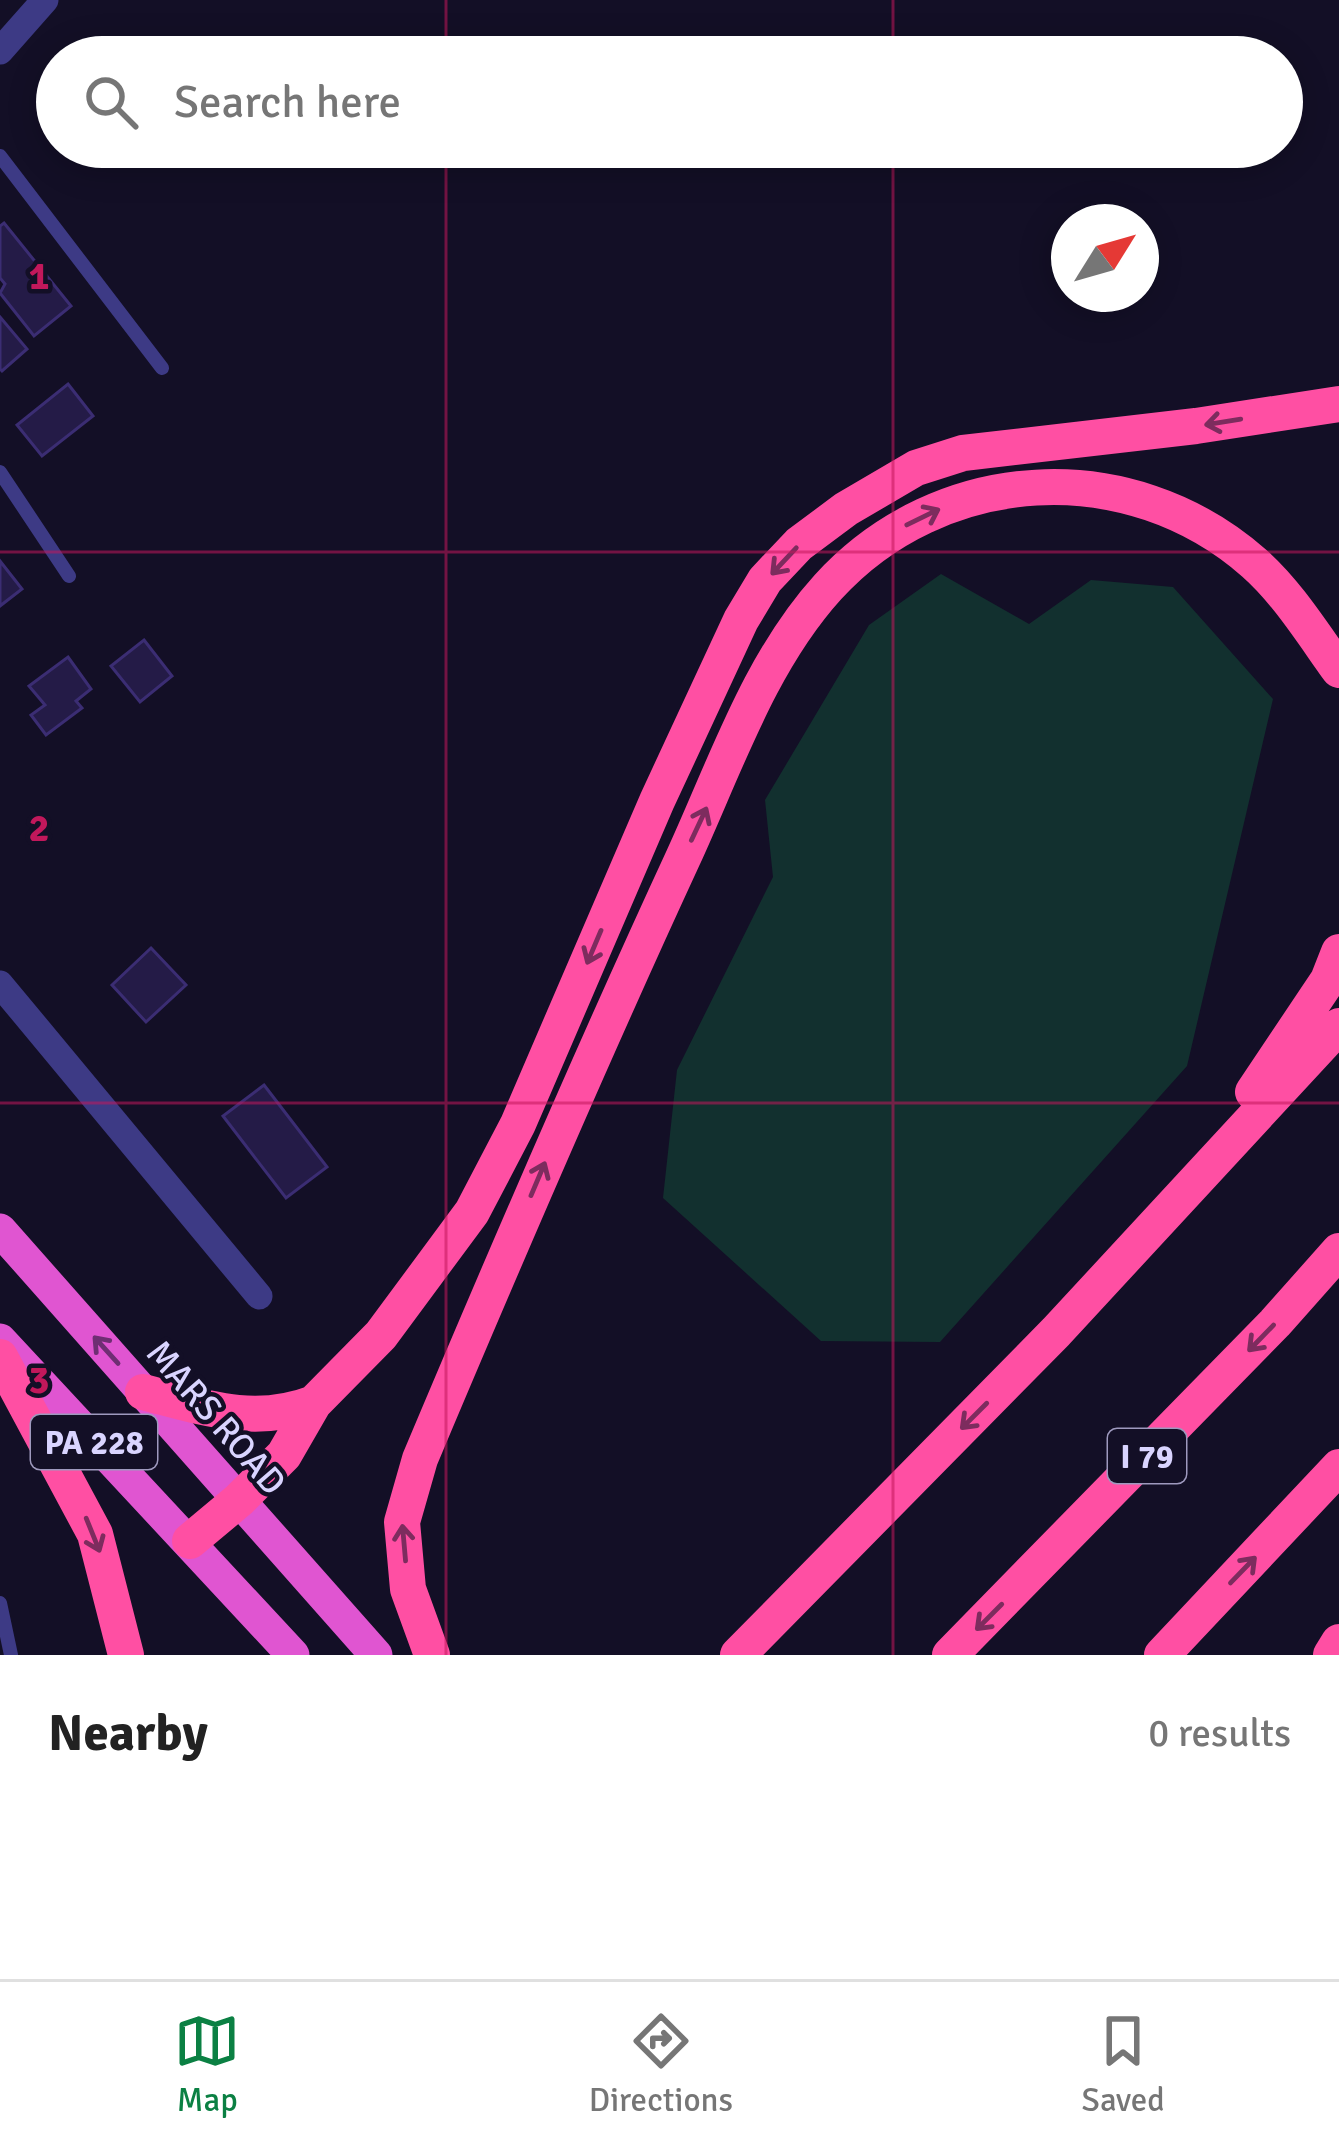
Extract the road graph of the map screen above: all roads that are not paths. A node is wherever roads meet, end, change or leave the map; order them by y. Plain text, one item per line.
1 (45, 0) edge
2 (0, 51) edge
3 (0, 156) edge
4 (162, 368) dead end
5 (1339, 404) edge
6 (0, 472) edge
7 (69, 576) dead end
8 (1339, 670) edge
9 (1339, 952) edge
10 (0, 984) edge
11 (1339, 1026) edge
12 (0, 1230) edge
13 (1339, 1251) edge
14 (259, 1296) dead end
15 (1056, 1332) junction
16 (0, 1340) edge
17 (0, 1357) edge
18 (143, 1392) junction
19 (314, 1403) junction
20 (1339, 1467) edge
21 (239, 1501) junction
22 (190, 1541) junction
23 (0, 1603) edge
24 (1339, 1642) edge
25 (11, 1655) edge
26 (126, 1655) edge
27 (293, 1655) edge
28 (376, 1655) edge
29 (432, 1655) edge
30 (737, 1655) edge
31 (950, 1655) edge
32 (1162, 1655) edge
33 (1331, 1655) edge

1 - 2 street
3 - 4 lane
5 -> 19 highway
6 - 7 lane
29 -> 8 highway
9 - 15 highway
10 - 14 street
11 - 15 highway
18 -> 12 highway, MARS ROAD / PA 228
13 -> 31 highway, I 79
15 -> 30 highway
16 - 22 highway, PA 228
17 -> 26 highway
18 - 19 highway
18 - 21 highway, MARS ROAD / PA 228
19 - 21 highway
32 -> 20 highway
21 - 22 highway
21 - 28 highway, MARS ROAD / PA 228
22 - 27 highway, PA 228
23 - 25 lane
24 - 33 highway

